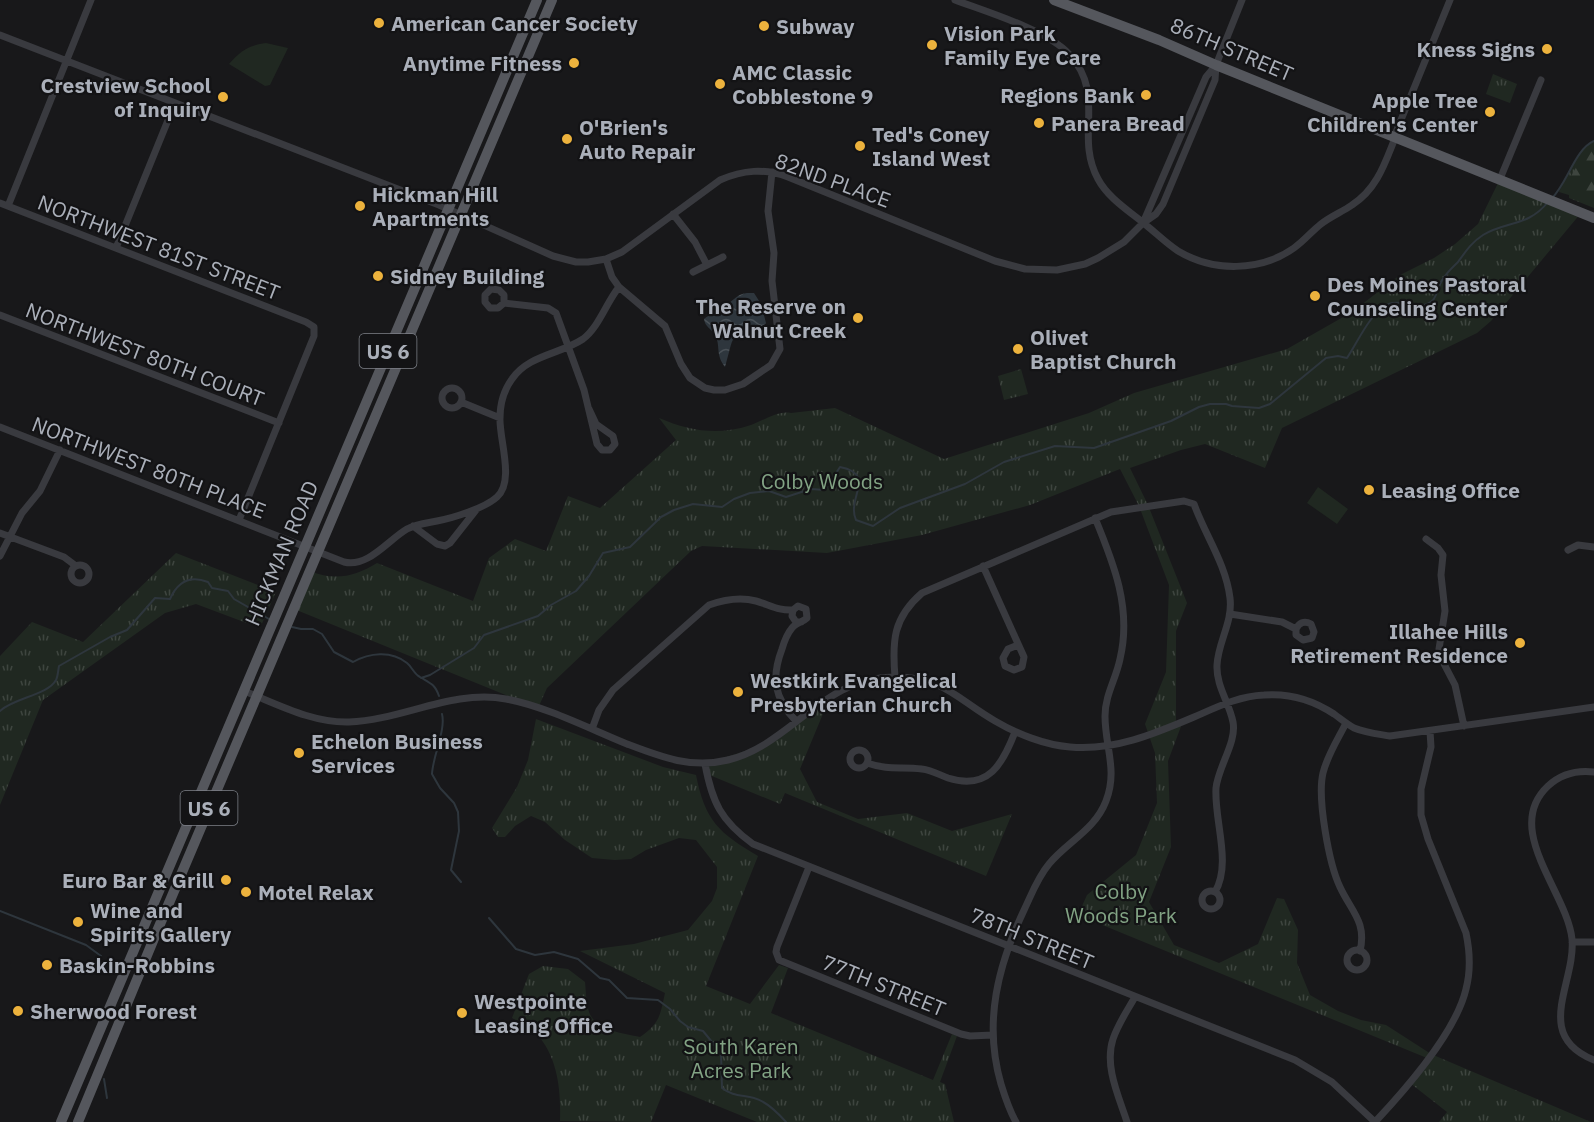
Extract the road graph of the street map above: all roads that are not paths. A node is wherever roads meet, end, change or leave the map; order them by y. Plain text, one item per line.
1 (91, 0) edge
2 (537, 0) edge
3 (552, 0) edge
4 (955, 0) edge
5 (1054, 0) edge
6 (1242, 0) edge
7 (1450, 0) edge
8 (0, 35) edge
9 (66, 61) junction
10 (1216, 65) junction
11 (1540, 80) dead end
12 (174, 103) junction
13 (1394, 137) junction
14 (772, 172) junction
15 (1500, 179) junction
16 (0, 203) edge
17 (8, 206) junction
18 (448, 210) junction
19 (674, 214) junction
20 (461, 215) junction
21 (1594, 218) edge
22 (1143, 223) junction
23 (116, 248) junction
24 (723, 257) dead end
25 (606, 259) junction
26 (707, 265) junction
27 (693, 272) dead end
28 (619, 287) junction
29 (504, 303) dead end
30 (0, 315) edge
31 (567, 347) junction
32 (461, 402) dead end
33 (589, 409) junction
34 (500, 418) junction
35 (279, 423) junction
36 (0, 427) edge
37 (60, 450) junction
38 (478, 507) junction
39 (1095, 518) junction
40 (239, 520) junction
41 (413, 526) junction
42 (0, 533) edge
43 (9, 537) junction
44 (1425, 539) dead end
45 (305, 546) junction
46 (1594, 547) edge
47 (1568, 550) dead end
48 (319, 552) junction
49 (0, 556) edge
50 (76, 566) dead end
51 (983, 566) junction
52 (793, 610) junction
53 (1230, 614) junction
54 (801, 622) junction
55 (1296, 629) dead end
56 (1018, 645) dead end
57 (895, 677) junction
58 (244, 691) junction
59 (258, 696) junction
60 (1226, 703) junction
61 (1594, 707) edge
62 (796, 721) junction
63 (1346, 723) junction
64 (1464, 726) junction
65 (591, 729) junction
66 (1430, 730) junction
67 (1015, 732) junction
68 (1110, 746) junction
69 (867, 763) dead end
70 (705, 764) junction
71 (1594, 772) edge
72 (809, 867) junction
73 (1215, 892) dead end
74 (1572, 942) junction
75 (1594, 942) edge
76 (1009, 947) junction
77 (1360, 951) dead end
78 (1135, 997) junction
79 (993, 1035) junction
80 (1592, 1059) edge
81 (61, 1122) edge
82 (78, 1122) edge
83 (1016, 1122) edge
84 (1127, 1122) edge
85 (1375, 1122) edge

1 - 9 street
2 - 18 main road, HICKMAN ROAD / US 6
3 - 20 main road, HICKMAN ROAD / US 6
4 - 22 street
5 - 10 main road, 86TH STREET
6 - 10 street
7 - 13 street
8 - 9 street
9 - 12 street
9 - 17 street
10 - 13 main road, 86TH STREET
10 - 22 street
11 - 15 street
12 - 18 street
12 - 23 street
13 - 15 main road, 86TH STREET
13 - 22 street
14 - 19 street, 82ND PLACE
14 - 22 street, 82ND PLACE
14 - 28 street
15 - 21 main road, 86TH STREET
16 - 17 street, NORTHWEST 81ST STREET
17 - 23 street, NORTHWEST 81ST STREET
18 - 20 street
18 - 45 main road, HICKMAN ROAD / US 6
19 - 25 street, 82ND PLACE
19 - 26 street
20 - 25 street
20 - 48 main road, HICKMAN ROAD / US 6
23 - 35 street, NORTHWEST 81ST STREET
24 - 26 street
25 - 28 street
26 - 27 street
28 - 31 street
29 - 31 street
30 - 35 street, NORTHWEST 80TH COURT
31 - 33 street
31 - 34 street
32 - 34 street
33 - 33 street
34 - 38 street
35 - 40 street
36 - 37 street, NORTHWEST 80TH PLACE
37 - 40 street, NORTHWEST 80TH PLACE
37 - 43 street
38 - 41 street
38 - 41 street
39 - 51 street
39 - 53 street
39 - 68 street
40 - 45 street, NORTHWEST 80TH PLACE
41 - 48 street, NORTHWEST 80TH PLACE
42 - 43 street
43 - 49 street
43 - 50 street
44 - 64 street
45 - 48 street, NORTHWEST 80TH PLACE
45 - 58 main road, HICKMAN ROAD / US 6
46 - 47 street
48 - 59 main road, HICKMAN ROAD / US 6
51 - 56 street
51 - 57 street
52 - 54 street
52 - 54 street
52 - 65 street
53 - 55 street
53 - 60 street
54 - 62 street
57 - 62 street
57 - 67 street
58 - 59 street
58 - 81 main road, HICKMAN ROAD / US 6
59 - 65 street
59 - 82 main road, HICKMAN ROAD / US 6
60 - 63 street
60 - 68 street
60 - 73 street
61 - 64 street
62 - 70 street
63 - 66 street
63 - 77 street
64 - 66 street
65 - 70 street
66 - 85 street
67 - 68 street
67 - 69 street
68 - 76 street
70 - 72 street, 78TH STREET
71 - 74 street
72 - 76 street, 78TH STREET
72 - 79 street, 77TH STREET
74 - 75 street
74 - 80 street
76 - 78 street, 78TH STREET
76 - 79 street
78 - 84 street
78 - 85 street, 78TH STREET
79 - 83 street

